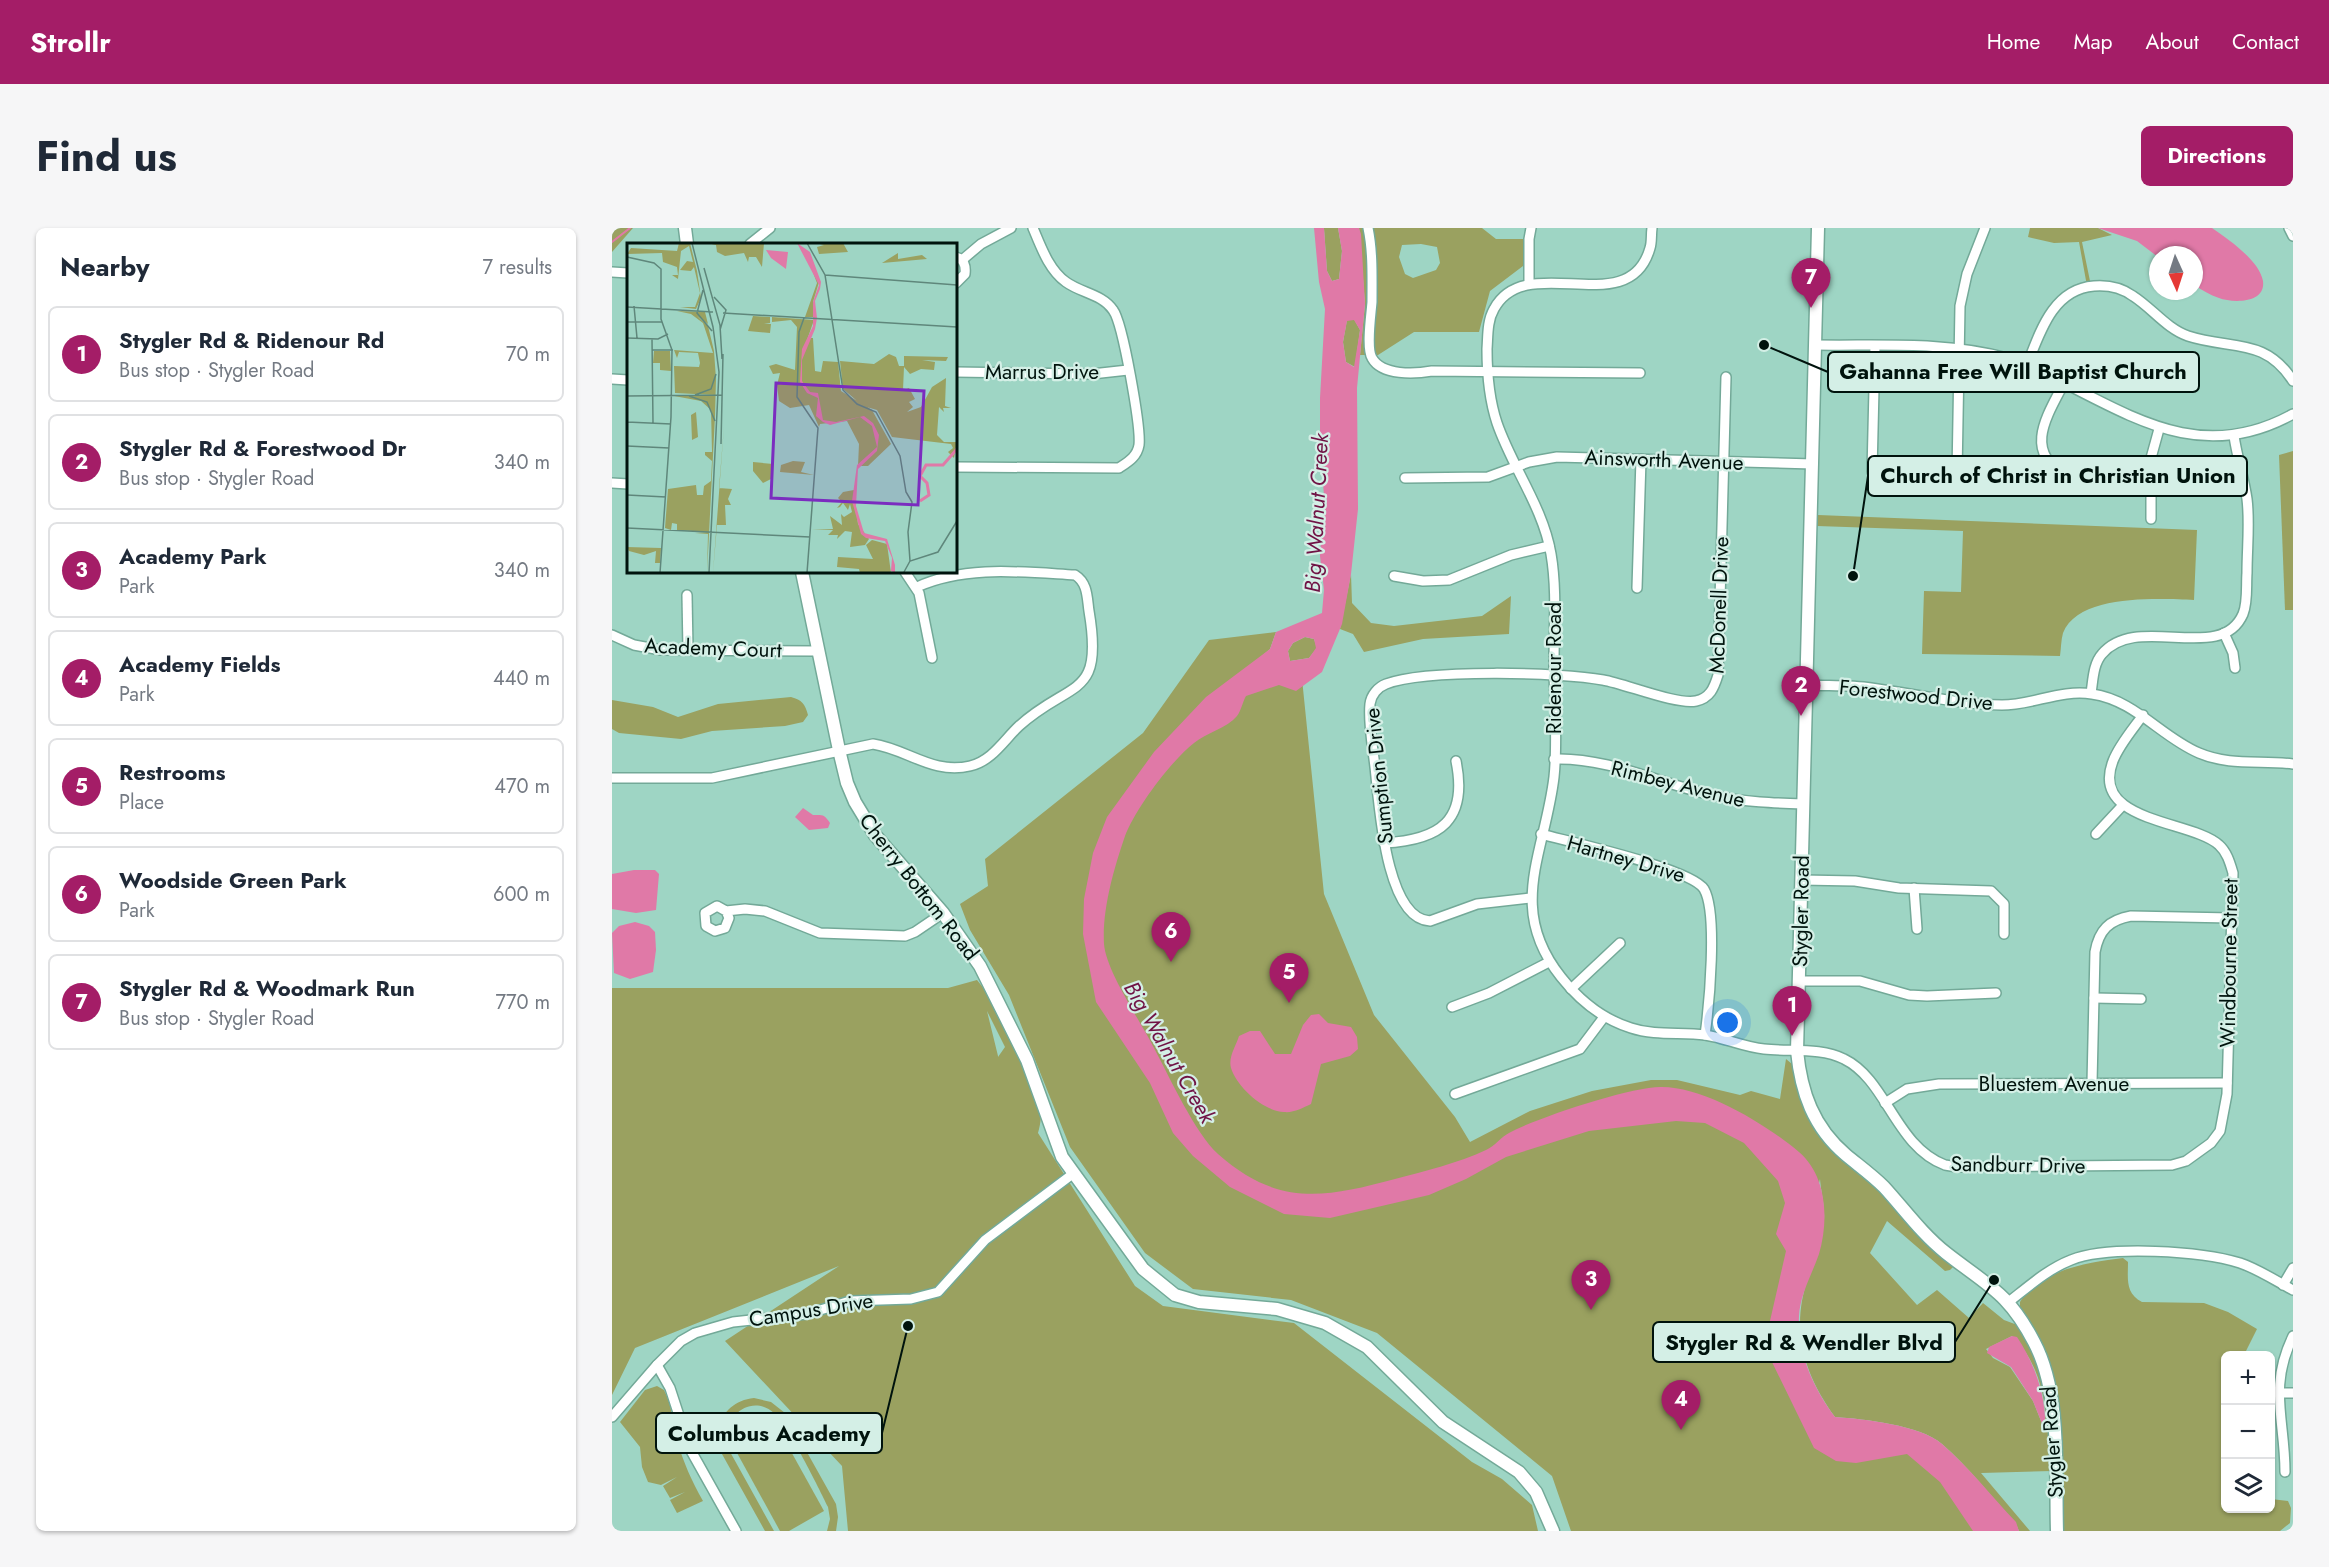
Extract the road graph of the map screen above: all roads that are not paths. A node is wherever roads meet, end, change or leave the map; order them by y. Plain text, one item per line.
1 (685, 228) edge
2 (770, 228) edge
3 (1011, 228) edge
4 (1033, 228) edge
5 (1368, 228) edge
6 (1531, 228) edge
7 (1652, 228) edge
8 (1818, 228) edge
9 (1985, 228) edge
10 (2289, 228) edge
11 (2293, 236) edge
12 (687, 243) edge
13 (751, 243) edge
14 (959, 258) edge
15 (612, 272) edge
16 (627, 273) edge
17 (957, 282) edge
18 (1530, 283) junction
19 (1816, 345) junction
20 (1875, 346) junction
21 (1959, 347) junction
22 (2027, 364) junction
23 (1128, 370) junction
24 (957, 372) edge
25 (1488, 372) junction
26 (1640, 373) dead end
27 (1726, 377) dead end
28 (612, 379) edge
29 (627, 380) edge
30 (2293, 381) edge
31 (2064, 383) junction
32 (2293, 414) edge
33 (2159, 429) junction
34 (2234, 436) junction
35 (1641, 459) junction
36 (1724, 461) junction
37 (1813, 464) junction
38 (957, 467) edge
39 (1517, 468) junction
40 (1872, 472) dead end
41 (1957, 474) dead end
42 (2065, 475) dead end
43 (1405, 478) dead end
44 (612, 483) edge
45 (627, 484) edge
46 (2151, 519) dead end
47 (1549, 546) junction
48 (802, 573) edge
49 (906, 573) edge
50 (1394, 576) dead end
51 (917, 587) junction
52 (1637, 588) dead end
53 (687, 595) dead end
54 (2224, 633) junction
55 (612, 635) edge
56 (688, 650) junction
57 (817, 651) junction
58 (932, 658) dead end
59 (2235, 668) dead end
60 (1554, 675) junction
61 (1808, 685) junction
62 (2091, 693) junction
63 (2143, 715) junction
64 (839, 750) junction
65 (1554, 759) junction
66 (1456, 761) dead end
67 (2293, 764) edge
68 (612, 778) edge
69 (1803, 804) junction
70 (2123, 805) junction
71 (1541, 834) junction
72 (2096, 834) dead end
73 (1384, 843) junction
74 (1802, 880) junction
75 (1914, 888) junction
76 (1530, 898) junction
77 (726, 911) dead end
78 (943, 913) junction
79 (2231, 918) junction
80 (1917, 929) dead end
81 (2004, 934) dead end
82 (1620, 943) dead end
83 (1549, 962) junction
84 (1801, 981) junction
85 (1570, 989) junction
86 (1996, 993) dead end
87 (2094, 998) junction
88 (2141, 999) dead end
89 (1452, 1007) dead end
90 (1604, 1017) junction
91 (1705, 1035) junction
92 (1797, 1051) junction
93 (2092, 1083) junction
94 (2227, 1083) junction
95 (1455, 1094) dead end
96 (1885, 1103) junction
97 (2211, 1143) joint
98 (1074, 1173) junction
99 (2293, 1268) edge
100 (2283, 1285) junction
101 (2293, 1290) edge
102 (2010, 1301) junction
103 (2293, 1336) edge
104 (657, 1365) junction
105 (2278, 1393) junction
106 (2293, 1393) edge
107 (612, 1418) edge
108 (2285, 1472) dead end
109 (736, 1531) edge
110 (1552, 1531) edge
111 (2057, 1531) edge

1 - 12 main road
2 - 13 street
3 - 14 street
4 - 23 street
5 - 25 street
6 - 18 street
7 - 18 street
8 - 19 main road, Stygler Road
9 - 21 street
10 - 11 street
14 - 17 street
15 - 16 street
18 - 25 street, Ridenour Road
19 - 20 street
19 - 37 main road, Stygler Road
20 - 21 street
20 - 40 street
21 - 22 street
21 - 41 street
22 - 30 street
22 - 31 street
23 - 24 street, Marrus Drive
23 - 38 street
25 - 26 street
25 - 39 street, Ridenour Road
27 - 36 street
28 - 29 street
31 - 33 street
31 - 42 street
32 - 34 street
33 - 34 street
33 - 46 street
34 - 54 street
35 - 36 street, Ainsworth Avenue
35 - 39 street, Ainsworth Avenue
35 - 52 street
36 - 37 street, Ainsworth Avenue
36 - 60 street, McDonell Drive
37 - 61 main road, Stygler Road
39 - 43 street, Ainsworth Avenue
39 - 47 street, Ridenour Road
44 - 45 street
47 - 50 street
47 - 60 street, Ridenour Road
48 - 57 main road, Cherry Bottom Road
49 - 51 street
51 - 58 street
51 - 64 street
53 - 56 street
54 - 59 street
54 - 62 street
55 - 56 street, Academy Court
56 - 57 street, Academy Court
57 - 64 main road, Cherry Bottom Road
60 - 65 street, Ridenour Road
60 - 73 street, Sumption Drive
61 - 62 street, Forestwood Drive
61 - 69 main road, Stygler Road
62 - 63 street, Forestwood Drive
63 - 67 street, Forestwood Drive
63 - 70 street
64 - 68 street
64 - 78 main road, Cherry Bottom Road
65 - 69 street, Rimbey Avenue
65 - 71 street, Ridenour Road
66 - 73 street
69 - 74 main road, Stygler Road
70 - 72 street
70 - 79 street, Windbourne Street
71 - 76 street, Ridenour Road
71 - 91 street, Hartney Drive
73 - 76 street, Sumption Drive
74 - 75 street
74 - 84 main road, Stygler Road
75 - 80 street
75 - 81 street
76 - 83 street, Ridenour Road
77 - 78 street
78 - 98 main road, Cherry Bottom Road
79 - 87 street
79 - 94 street, Windbourne Street
82 - 85 street
83 - 85 street, Ridenour Road
83 - 89 street
84 - 86 street
84 - 92 main road, Stygler Road
85 - 90 street, Ridenour Road
87 - 88 street
87 - 93 street
90 - 91 street, Ridenour Road
90 - 95 street
91 - 92 street, Ridenour Road
92 - 96 street, Sandburr Drive
92 - 102 main road, Stygler Road
93 - 94 street, Bluestem Avenue
93 - 96 street, Bluestem Avenue
94 - 97 street, Windbourne Street
96 - 97 street, Sandburr Drive
98 - 104 street, Campus Drive
98 - 110 main road, Cherry Bottom Road
99 - 100 street
100 - 101 street
100 - 102 street
102 - 111 main road, Stygler Road
103 - 105 street
104 - 107 street, Campus Drive
104 - 109 street
105 - 106 street
105 - 108 street

